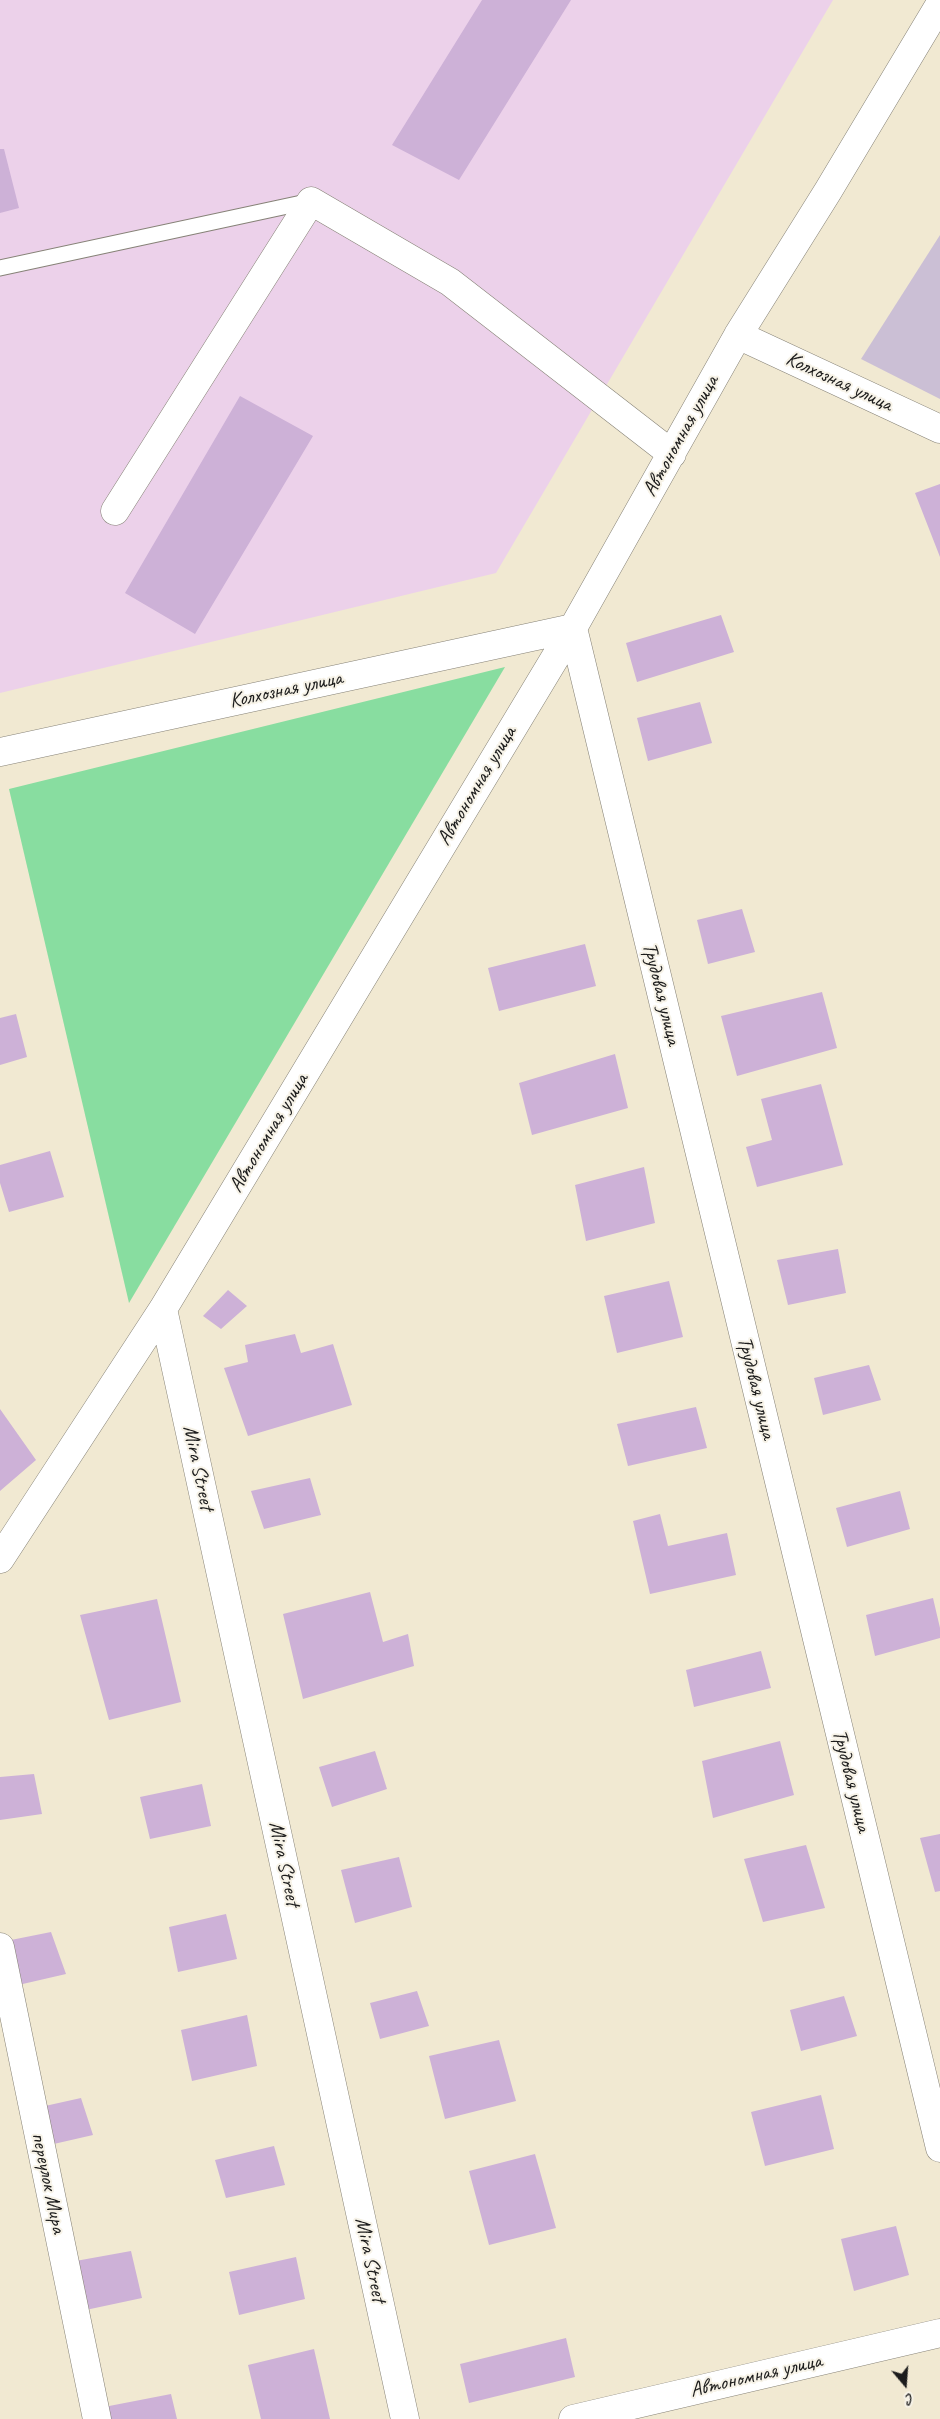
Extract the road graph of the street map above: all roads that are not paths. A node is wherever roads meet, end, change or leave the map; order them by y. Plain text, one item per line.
1 (940, 4) edge
2 (311, 200) junction
3 (0, 268) edge
4 (738, 335) junction
5 (940, 429) edge
6 (672, 454) junction
7 (115, 511) dead end
8 (573, 628) junction
9 (0, 752) edge
10 (163, 1309) junction
11 (0, 1559) edge
12 (0, 1947) edge
13 (940, 2148) edge
14 (940, 2333) edge
15 (638, 2411) edge
16 (97, 2419) edge
17 (405, 2419) edge
18 (573, 2419) edge

1 - 4 street, Автономная улица
2 - 3 lane
2 - 6 street
2 - 7 street
4 - 5 street, Колхозная улица
4 - 6 street, Автономная улица
6 - 8 street, Автономная улица
8 - 9 street, Колхозная улица
8 - 10 street, Автономная улица
8 - 13 street, Трудовая улица
10 - 11 street, Автономная улица
10 - 17 street, Mira Street
12 - 16 street, переулок Мира
14 - 15 street, Автономная улица
15 - 18 street, Автономная улица

